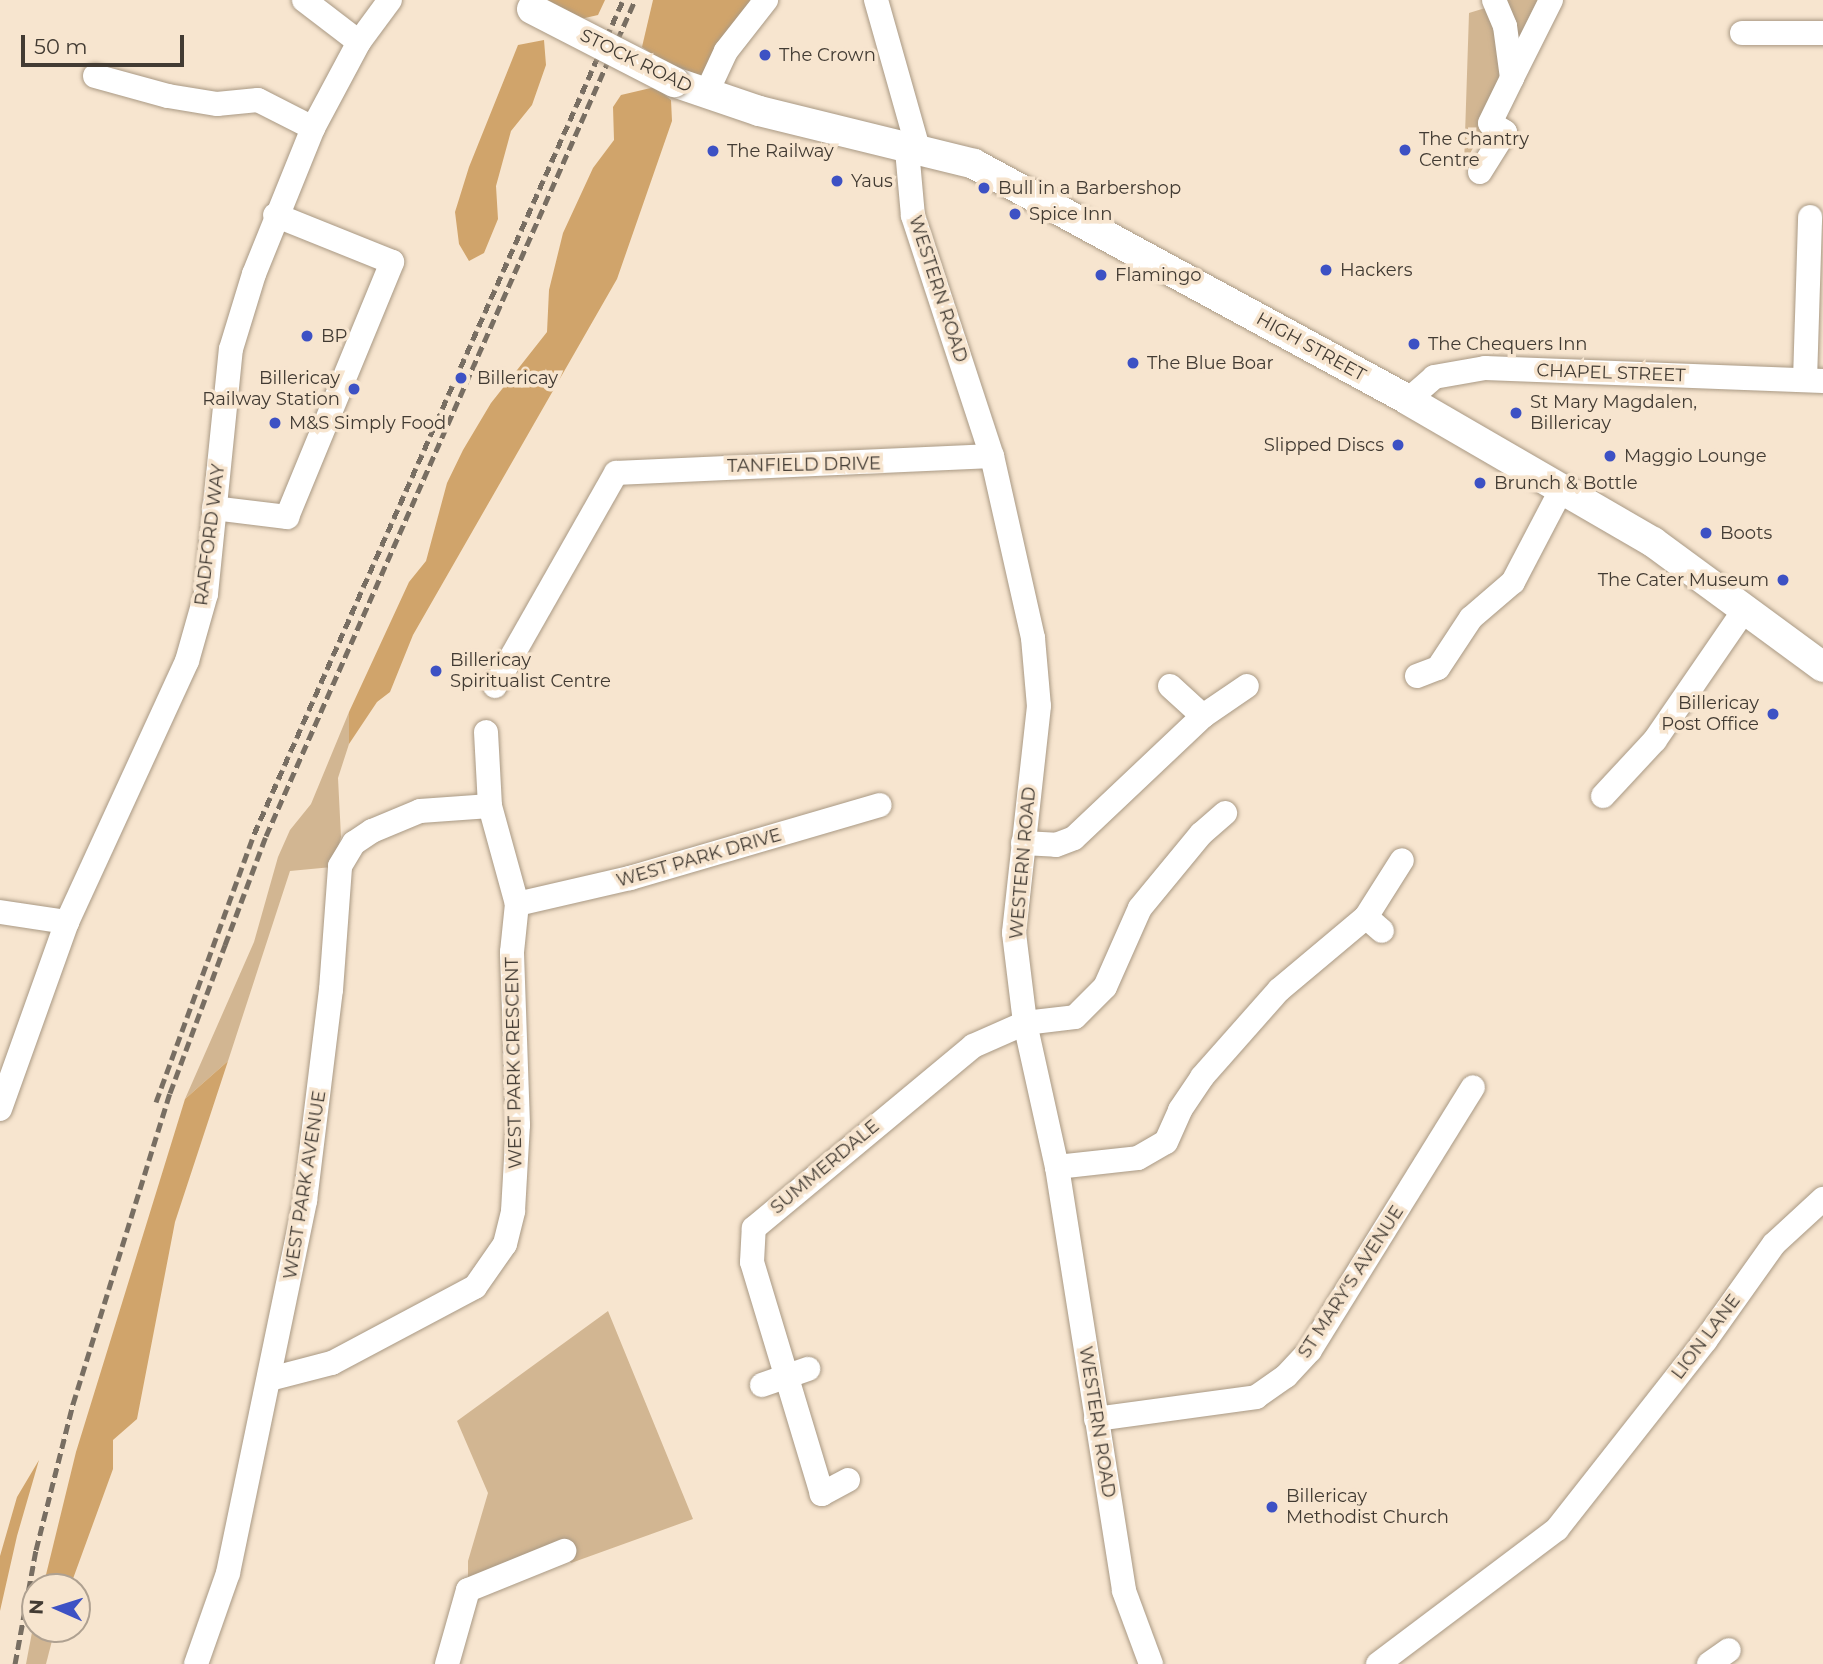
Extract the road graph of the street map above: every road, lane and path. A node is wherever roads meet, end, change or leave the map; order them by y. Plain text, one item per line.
1 (304, 0) edge
2 (390, 0) edge
3 (766, 0) edge
4 (876, 0) edge
5 (1493, 0) edge
6 (1551, 0) edge
7 (525, 4) edge
8 (1742, 33) dead end
9 (1823, 33) edge
10 (359, 42) junction
11 (95, 76) dead end
12 (1512, 78) junction
13 (706, 94) junction
14 (758, 111) joint
15 (313, 128) junction
16 (913, 151) junction
17 (1480, 172) dead end
18 (275, 215) junction
19 (1810, 217) dead end
20 (1814, 381) edge
21 (1408, 400) junction
22 (992, 456) junction
23 (1561, 490) junction
24 (215, 508) junction
25 (1745, 609) junction
26 (1823, 667) edge
27 (1417, 676) dead end
28 (495, 686) dead end
29 (1170, 686) dead end
30 (1247, 686) dead end
31 (1203, 716) junction
32 (486, 732) dead end
33 (1603, 796) dead end
34 (880, 805) dead end
35 (490, 806) junction
36 (1225, 813) dead end
37 (1023, 843) junction
38 (1402, 860) dead end
39 (517, 904) junction
40 (0, 912) edge
41 (67, 922) junction
42 (1025, 1023) junction
43 (1473, 1087) dead end
44 (0, 1110) edge
45 (1057, 1167) junction
46 (1823, 1199) edge
47 (797, 1373) junction
48 (270, 1379) junction
49 (762, 1385) dead end
50 (1096, 1419) junction
51 (848, 1480) dead end
52 (564, 1551) dead end
53 (196, 1664) edge
54 (447, 1664) edge
55 (1151, 1664) edge
56 (1378, 1664) edge

1 - 10 street
2 - 10 street, RADFORD WAY
3 - 13 street
4 - 16 street, WESTERN ROAD
5 - 12 street
6 - 12 street
7 - 13 main road, STOCK ROAD, bridge
8 - 9 street
10 - 15 street, RADFORD WAY
11 - 15 street
12 - 17 street
13 - 14 main road, STOCK ROAD
14 - 16 main road, HIGH STREET
15 - 18 street, RADFORD WAY
16 - 21 main road, HIGH STREET
16 - 22 street, WESTERN ROAD
18 - 24 street, RADFORD WAY
18 - 24 street
19 - 20 street
20 - 21 street, CHAPEL STREET
21 - 23 main road, HIGH STREET
22 - 28 street, TANFIELD DRIVE
22 - 37 street, WESTERN ROAD
23 - 25 main road, HIGH STREET
23 - 27 street
24 - 41 street, RADFORD WAY
25 - 26 main road, HIGH STREET
25 - 33 street
29 - 31 street
30 - 31 street
31 - 37 street
32 - 35 street, WEST PARK CRESCENT
34 - 39 street, WEST PARK DRIVE
35 - 39 street, WEST PARK CRESCENT
35 - 48 street, WEST PARK AVENUE
36 - 42 street, SUMMERDALE
37 - 42 street, WESTERN ROAD
38 - 45 street
39 - 48 street, WEST PARK CRESCENT
40 - 41 street
41 - 44 street, RADFORD WAY
42 - 45 street, WESTERN ROAD
42 - 47 street, SUMMERDALE
43 - 50 street, ST MARY'S AVENUE
45 - 50 street, WESTERN ROAD
46 - 56 street, LION LANE
47 - 49 street
47 - 51 street, SUMMERDALE
48 - 53 street, WEST PARK AVENUE
50 - 55 street, WESTERN ROAD
52 - 54 street

